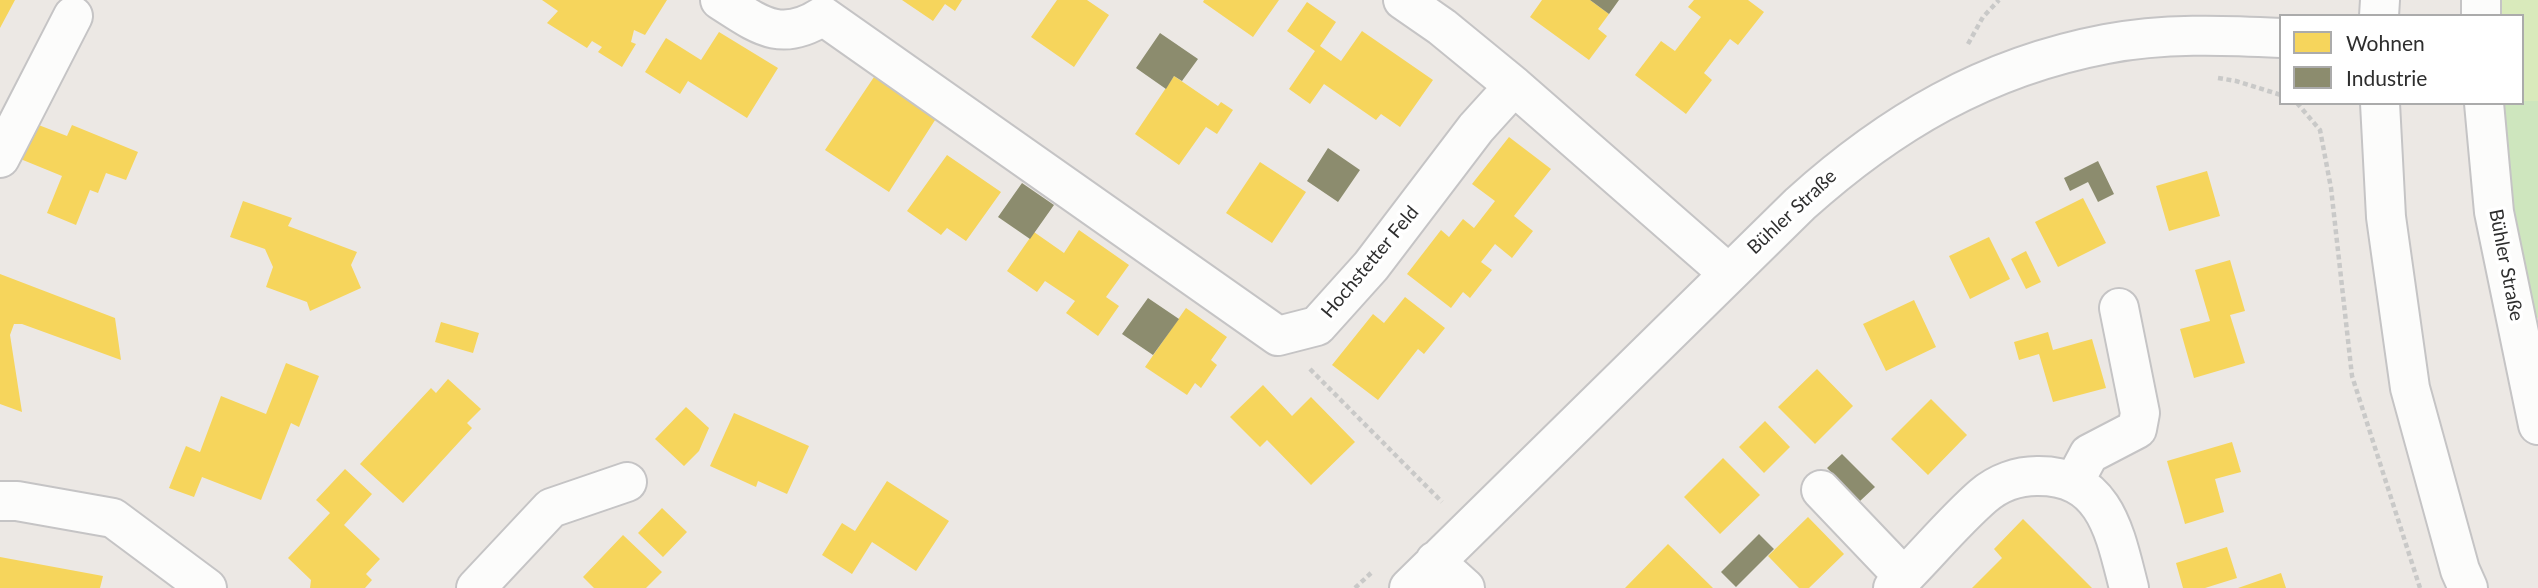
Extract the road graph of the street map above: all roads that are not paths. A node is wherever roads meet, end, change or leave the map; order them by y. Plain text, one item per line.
1 (720, 0) edge
2 (1403, 0) edge
3 (828, 8) edge
4 (73, 16) dead end
5 (2279, 38) edge
6 (1514, 86) junction
7 (2380, 105) edge
8 (2484, 105) edge
9 (0, 158) edge
10 (1728, 273) junction
11 (2119, 308) dead end
12 (2531, 353) edge
13 (2538, 425) edge
14 (627, 482) dead end
15 (2074, 482) junction
16 (1821, 489) dead end
17 (0, 501) edge
18 (1435, 561) junction
19 (1898, 583) edge
20 (207, 588) edge
21 (476, 588) edge
22 (1409, 588) edge
23 (1465, 588) edge
24 (2129, 588) edge
25 (2468, 588) edge

1 - 3 street
2 - 6 street
3 - 6 street, Hochstetter Feld
4 - 9 street
5 - 10 street, Bühler Straße
6 - 10 street
7 - 25 street
8 - 12 street, Bühler Straße
10 - 18 street, Bühler Straße
11 - 15 street
12 - 13 street, Bühler Straße
14 - 21 street
15 - 19 street
15 - 24 street
16 - 19 street
17 - 20 street
18 - 22 street, Bühler Straße
18 - 23 street

